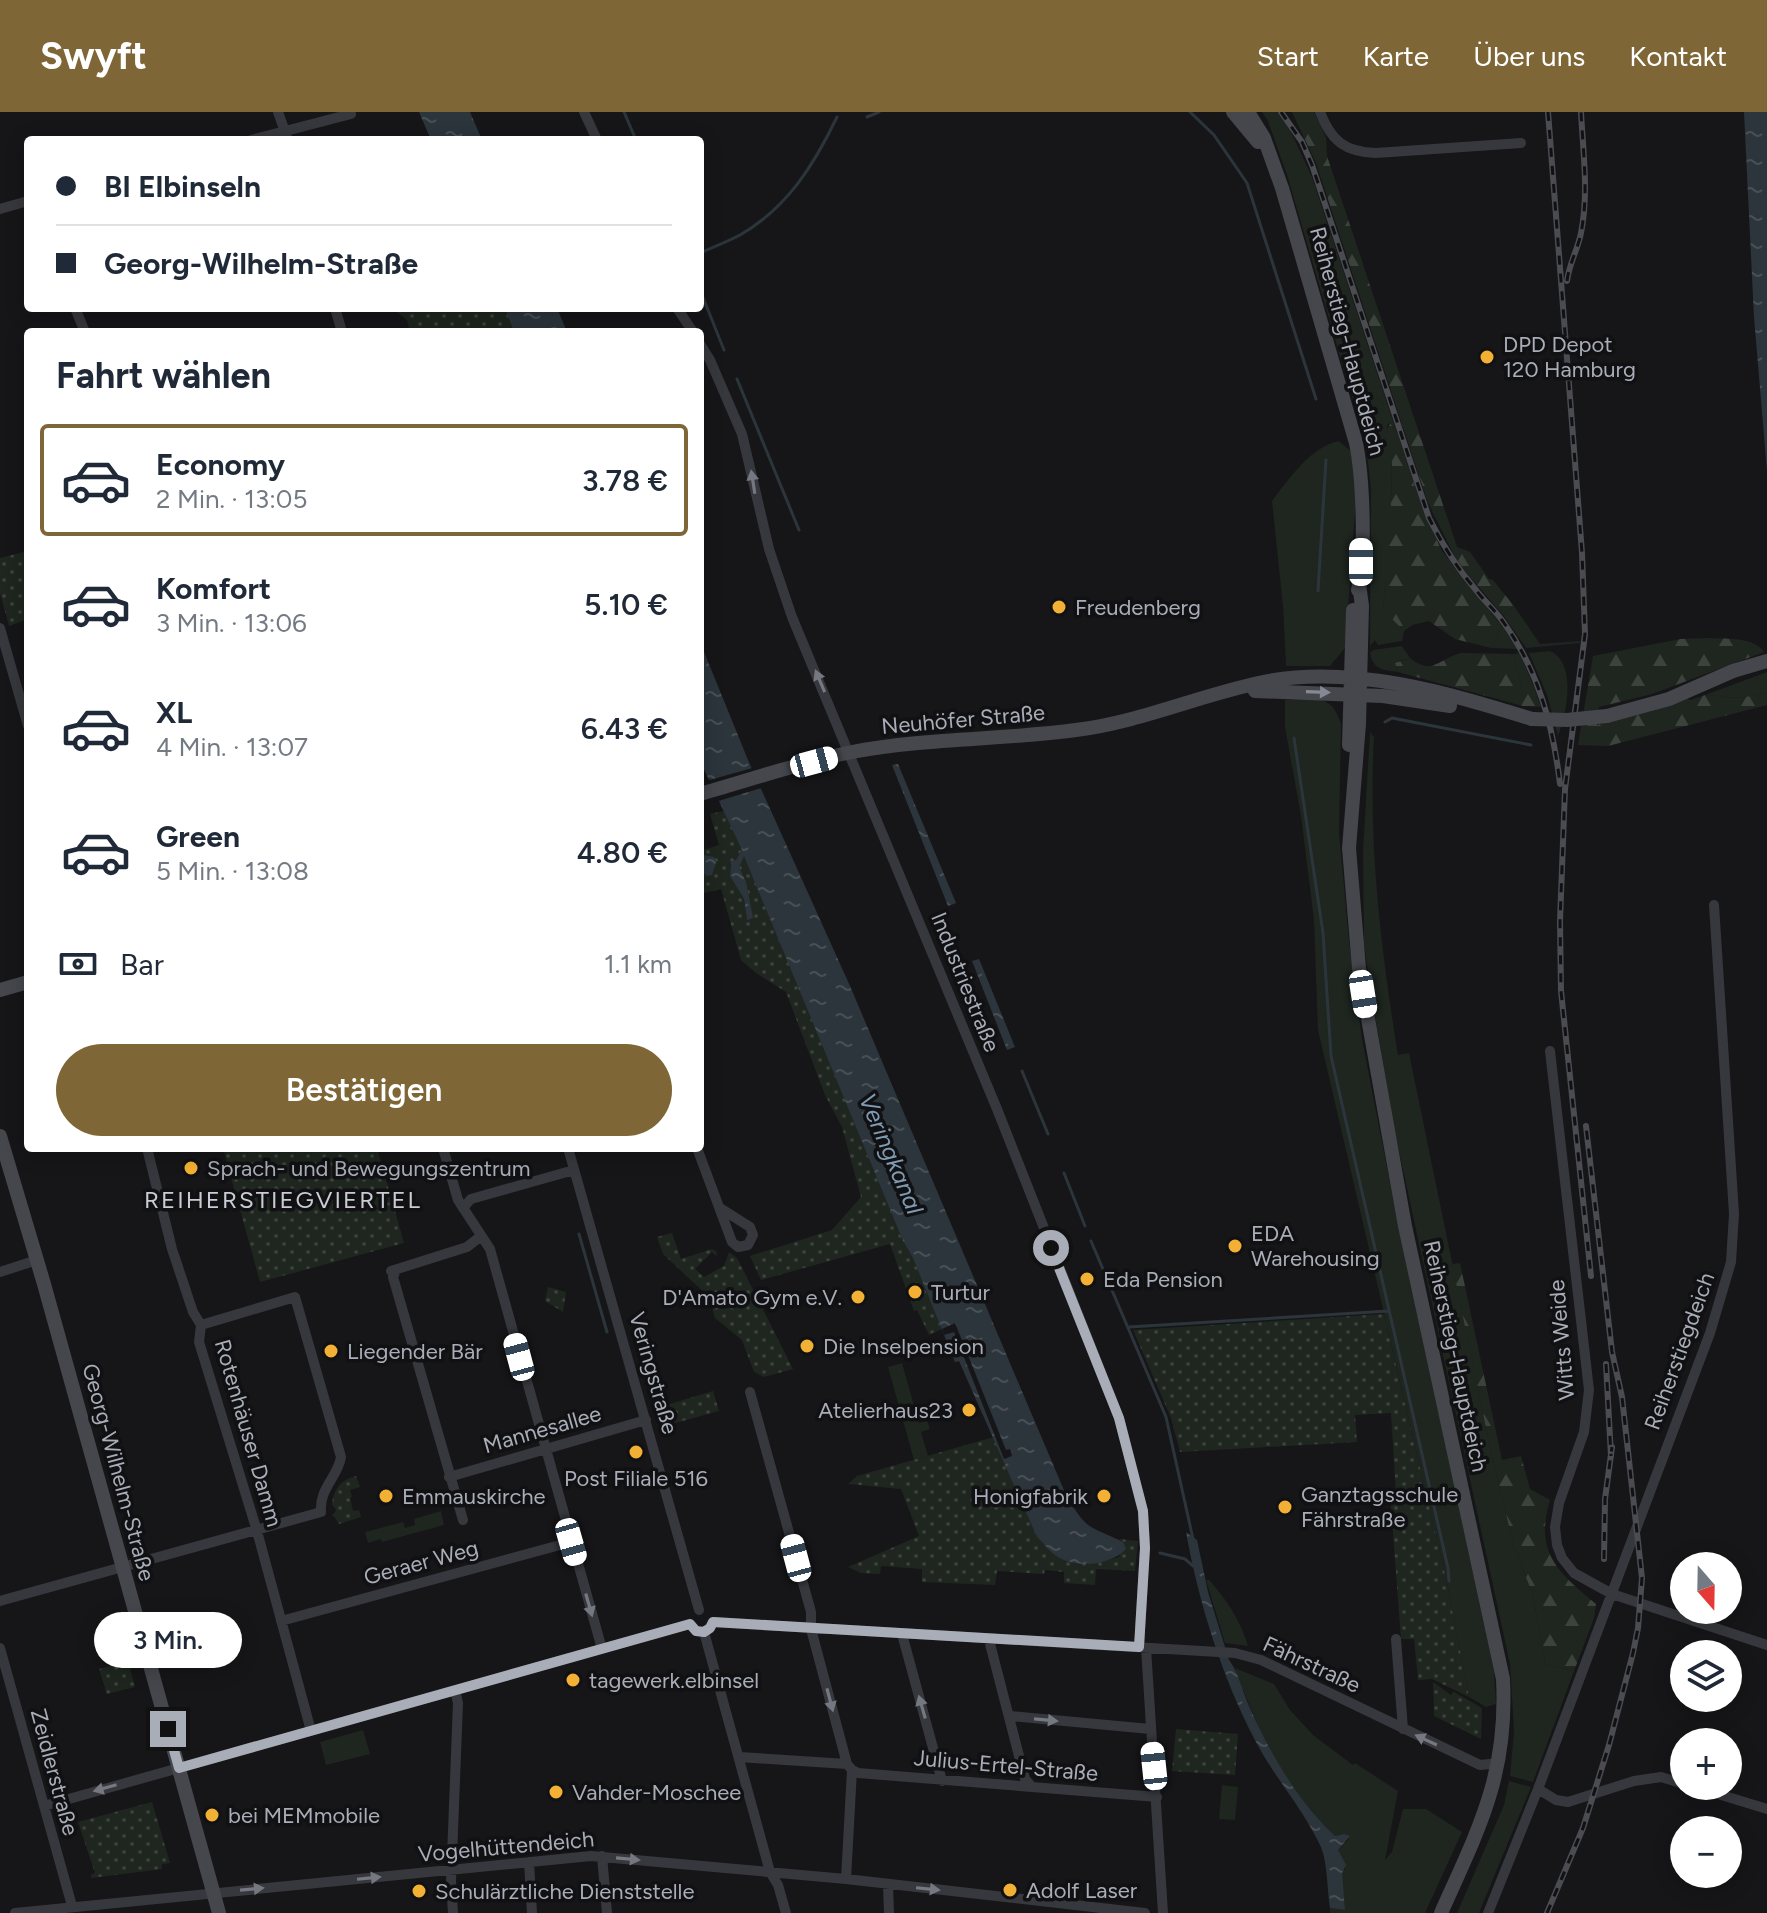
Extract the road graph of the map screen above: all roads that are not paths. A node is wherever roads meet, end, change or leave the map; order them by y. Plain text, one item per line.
1 (278, 112) edge
2 (584, 112) edge
3 (1233, 112) edge
4 (1248, 112) edge
5 (1320, 112) edge
6 (351, 114) edge
7 (287, 135) edge
8 (595, 136) edge
9 (1521, 143) dead end
10 (1272, 162) junction
11 (24, 202) edge
12 (0, 209) edge
13 (704, 350) edge
14 (0, 628) edge
15 (1767, 661) edge
16 (1355, 686) junction
17 (1383, 696) junction
18 (24, 712) edge
19 (1532, 719) junction
20 (1359, 724) junction
21 (850, 752) junction
22 (705, 793) edge
23 (1352, 797) junction
24 (1714, 905) dead end
25 (24, 983) edge
26 (0, 990) edge
27 (1550, 1051) dead end
28 (0, 1136) edge
29 (148, 1152) edge
30 (444, 1152) edge
31 (569, 1152) edge
32 (699, 1152) edge
33 (574, 1170) junction
34 (463, 1208) junction
35 (720, 1208) dead end
36 (481, 1236) junction
37 (37, 1260) junction
38 (0, 1272) edge
39 (201, 1325) junction
40 (750, 1392) dead end
41 (646, 1420) junction
42 (545, 1449) junction
43 (449, 1477) junction
44 (463, 1520) dead end
45 (257, 1531) junction
46 (571, 1542) junction
47 (122, 1566) junction
48 (1612, 1594) junction
49 (0, 1601) edge
50 (699, 1610) junction
51 (281, 1621) junction
52 (713, 1622) junction
53 (690, 1624) junction
54 (811, 1629) junction
55 (704, 1632) junction
56 (902, 1634) junction
57 (1396, 1639) dead end
58 (989, 1640) junction
59 (1767, 1645) edge
60 (0, 1648) edge
61 (1142, 1648) junction
62 (602, 1649) junction
63 (455, 1690) junction
64 (1010, 1716) junction
65 (1150, 1729) junction
66 (1403, 1729) junction
67 (311, 1731) junction
68 (739, 1757) junction
69 (1499, 1763) junction
70 (850, 1767) junction
71 (179, 1768) junction
72 (1670, 1780) edge
73 (942, 1781) junction
74 (1031, 1786) junction
75 (1538, 1789) junction
76 (1157, 1797) junction
77 (1738, 1800) edge
78 (44, 1806) junction
79 (1767, 1809) edge
80 (602, 1856) junction
81 (529, 1862) junction
82 (453, 1870) junction
83 (770, 1872) junction
84 (846, 1879) junction
85 (888, 1885) junction
86 (213, 1893) junction
87 (72, 1906) junction
88 (1050, 1908) edge
89 (15, 1913) edge
90 (219, 1913) edge
91 (453, 1913) edge
92 (532, 1913) edge
93 (607, 1913) edge
94 (786, 1913) edge
95 (889, 1913) edge
96 (1145, 1913) edge
97 (1163, 1913) edge
98 (1441, 1913) edge
99 (1488, 1913) edge

1 - 7 street
2 - 8 street
3 - 10 main road
4 - 10 main road
5 - 9 street
6 - 7 street
10 - 16 main road, Reiherstieg-Hauptdeich
11 - 12 street
21 -> 13 street, Industriestraße
14 - 18 street
15 - 19 main road, Neuhöfer Straße, bridge
16 - 17 main road, Neuhöfer Straße
16 - 19 main road, Neuhöfer Straße
16 - 20 main road, Reiherstieg-Hauptdeich
16 - 21 main road, Neuhöfer Straße
16 - 23 main road, Reiherstieg-Hauptdeich
17 - 19 main road, Neuhöfer Straße
17 - 20 main road
20 - 23 main road, Reiherstieg-Hauptdeich
21 - 22 main road, Neuhöfer Straße
21 - 61 street, Industriestraße
23 - 69 main road, Reiherstieg-Hauptdeich
24 - 48 street, Reiherstiegdeich
25 - 26 main road
27 - 48 street, Witts Weide
28 - 37 main road, Georg-Wilhelm-Straße
29 - 39 street, Rotenhäuser Damm
30 - 34 street
31 - 33 street, Veringstraße
32 - 35 street
33 - 34 street
33 - 41 street, Veringstraße
34 - 36 street
36 - 42 street
36 - 43 street
37 - 38 street
37 - 47 main road, Georg-Wilhelm-Straße
39 - 45 street, Rotenhäuser Damm
39 - 45 street
40 - 54 street
41 - 42 street, Mannesallee
41 - 50 street, Veringstraße
42 - 43 street, Mannesallee
42 - 46 street
43 - 44 street
45 - 47 street
45 - 51 street, Rotenhäuser Damm
46 - 51 street, Geraer Weg
46 -> 62 street
47 - 49 street
47 - 71 main road, Georg-Wilhelm-Straße
48 - 59 street, Witts Weide
48 - 75 street, Reiherstiegdeich
50 - 52 street
50 - 53 street
51 - 67 street, Rotenhäuser Damm
52 - 54 street, Fährstraße
52 - 55 street
53 - 55 street
53 - 62 street
54 - 56 street, Fährstraße
54 -> 70 street
55 - 68 street
56 - 58 street, Fährstraße
73 -> 56 street
57 - 66 street
58 - 61 street, Fährstraße
58 - 64 street
60 - 78 street, Zeidlerstraße
61 - 65 street, Industriestraße
61 - 66 street, Fährstraße
62 - 63 street
63 - 67 street
63 - 82 street
64 -> 65 street
64 - 74 street
65 - 76 street, Industriestraße
69 -> 66 street, Fährstraße
67 - 71 street
68 - 70 street, Julius-Ertel-Straße
68 - 83 street
69 - 98 main road, Reiherstieg-Hauptdeich
70 - 73 street, Julius-Ertel-Straße
70 - 84 street
71 -> 78 street
71 - 86 main road, Georg-Wilhelm-Straße
72 - 75 street
73 - 74 street, Julius-Ertel-Straße
74 - 76 street, Julius-Ertel-Straße
75 - 99 street, Reiherstiegdeich
76 - 97 street, Industriestraße
77 - 79 street
78 - 87 street, Zeidlerstraße
80 - 81 street, Vogelhüttendeich
80 -> 83 street, Vogelhüttendeich
80 - 93 street
81 - 82 street, Vogelhüttendeich
81 - 92 street
86 -> 82 street, Vogelhüttendeich
82 - 91 street
83 - 84 street, Vogelhüttendeich
83 - 94 street
84 - 85 street, Vogelhüttendeich
85 -> 88 street, Vogelhüttendeich
85 - 95 street
86 - 87 street, Vogelhüttendeich
86 - 90 main road, Georg-Wilhelm-Straße
87 - 89 street, Vogelhüttendeich
88 - 96 street, Vogelhüttendeich

